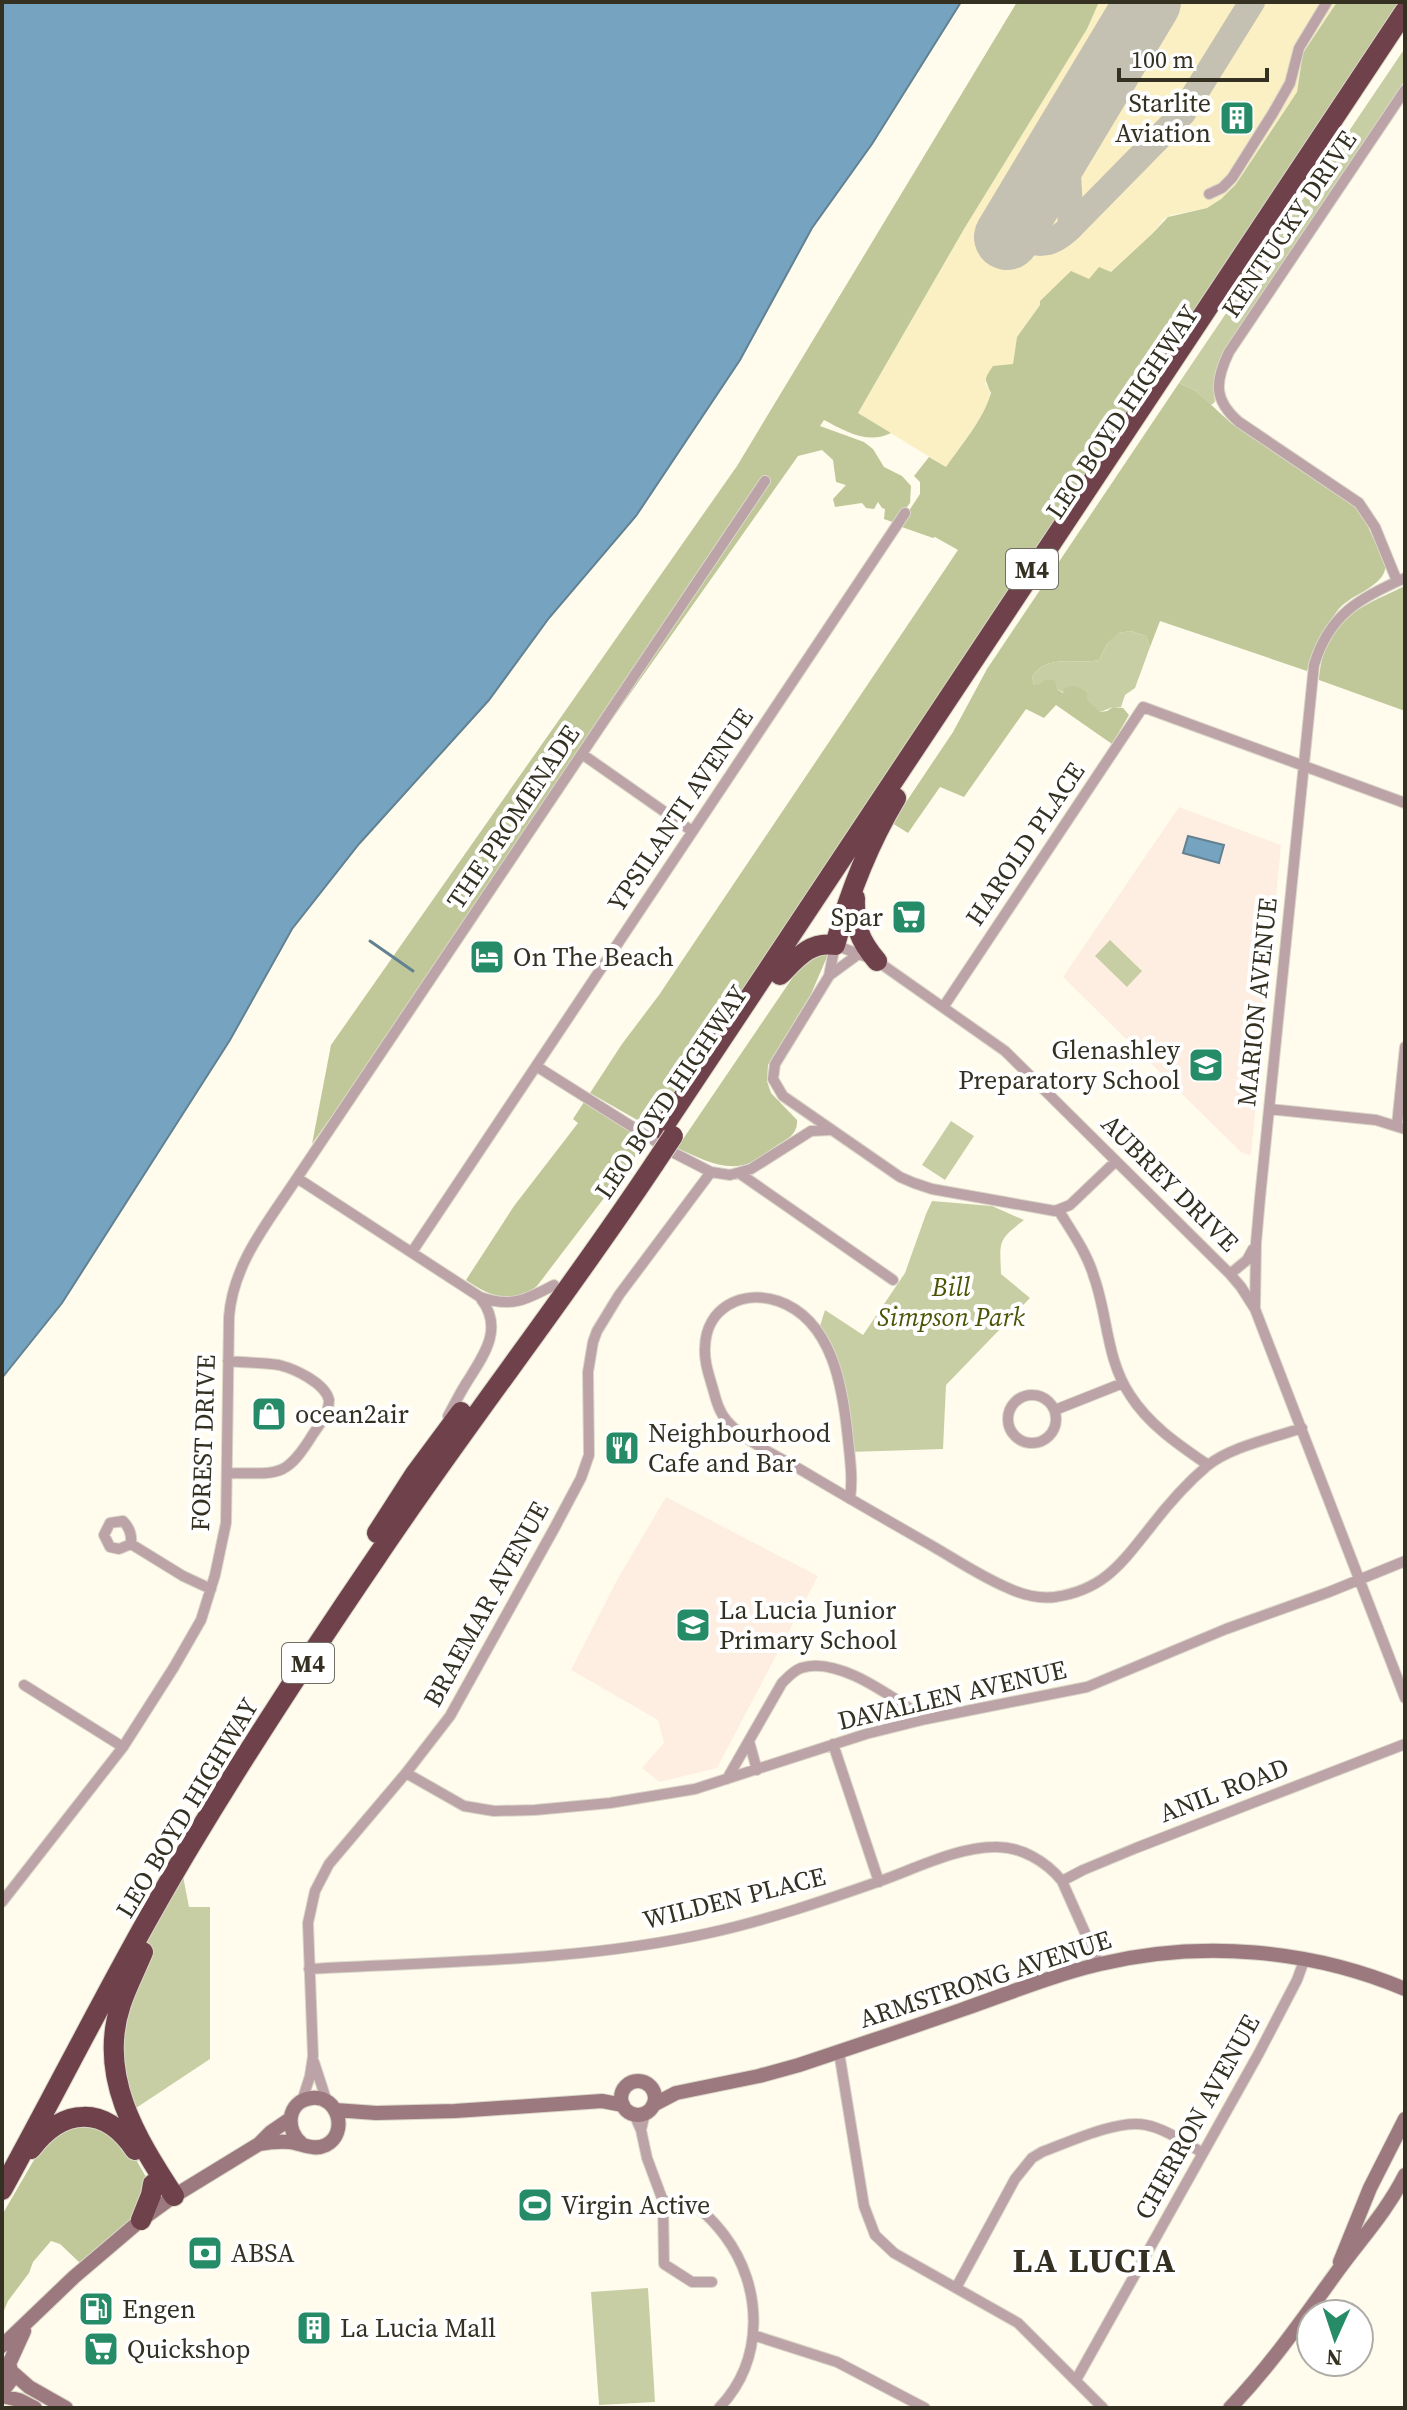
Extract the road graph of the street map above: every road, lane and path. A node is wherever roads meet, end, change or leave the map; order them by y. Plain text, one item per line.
1 (1327, 2) edge
2 (1405, 11) edge
3 (1405, 35) edge
4 (1405, 90) edge
5 (1209, 194) dead end
6 (765, 481) dead end
7 (905, 513) dead end
8 (1401, 580) edge
9 (582, 754) junction
10 (1303, 765) junction
11 (896, 798) junction
12 (1405, 803) edge
13 (692, 831) junction
14 (862, 867) junction
15 (835, 945) junction
16 (869, 957) junction
17 (780, 975) junction
18 (829, 976) junction
19 (944, 1006) junction
20 (1405, 1047) edge
21 (536, 1066) junction
22 (798, 1107) junction
23 (1269, 1109) junction
24 (1401, 1127) edge
25 (832, 1130) junction
26 (667, 1133) junction
27 (800, 1137) junction
28 (651, 1157) junction
29 (1116, 1161) junction
30 (711, 1172) junction
31 (739, 1173) junction
32 (297, 1178) junction
33 (1059, 1211) junction
34 (1256, 1243) junction
35 (412, 1252) junction
36 (1230, 1274) junction
37 (893, 1280) dead end
38 (554, 1285) junction
39 (1241, 1287) joint
40 (480, 1297) junction
41 (1255, 1309) junction
42 (228, 1361) junction
43 (1123, 1383) junction
44 (1055, 1410) junction
45 (1302, 1428) junction
46 (1208, 1465) junction
47 (227, 1473) junction
48 (415, 1474) junction
49 (850, 1499) junction
50 (131, 1544) dead end
51 (1405, 1561) edge
52 (1359, 1579) junction
53 (211, 1589) junction
54 (24, 1685) dead end
55 (1405, 1698) edge
56 (926, 1719) junction
57 (749, 1741) junction
58 (833, 1744) junction
59 (1405, 1744) edge
60 (123, 1747) junction
61 (757, 1770) junction
62 (406, 1773) junction
63 (727, 1780) junction
64 (1062, 1881) junction
65 (879, 1882) junction
66 (168, 1884) junction
67 (3, 1899) edge
68 (1305, 1958) junction
69 (1099, 1964) junction
70 (309, 1969) junction
71 (1405, 1989) edge
72 (839, 2052) junction
73 (313, 2056) junction
74 (651, 2087) junction
75 (676, 2093) junction
76 (302, 2101) junction
77 (636, 2105) junction
78 (331, 2106) junction
79 (376, 2113) junction
80 (290, 2119) junction
81 (1404, 2123) edge
82 (335, 2137) junction
83 (259, 2144) junction
84 (302, 2144) junction
85 (1203, 2153) junction
86 (1405, 2175) edge
87 (4, 2177) edge
88 (1370, 2188) junction
89 (168, 2190) junction
90 (1393, 2200) junction
91 (663, 2201) junction
92 (141, 2220) joint
93 (1335, 2273) junction
94 (712, 2282) dead end
95 (956, 2288) junction
96 (30, 2321) junction
97 (753, 2335) junction
98 (2, 2346) edge
99 (8, 2364) edge
100 (1076, 2380) junction
101 (2, 2394) edge
102 (35, 2408) edge
103 (66, 2408) edge
104 (719, 2408) edge
105 (925, 2408) edge
106 (1103, 2408) edge
107 (1230, 2408) edge

1 - 5 street
2 - 26 highway, LEO BOYD HIGHWAY / M4
3 - 11 highway, LEO BOYD HIGHWAY / M4
4 - 8 street, KENTUCKY DRIVE
6 - 9 street, THE PROMENADE
7 - 13 street, YPSILANTI AVENUE
8 - 10 street, MARION AVENUE
9 - 13 street
9 - 32 street, THE PROMENADE
10 - 12 street
10 - 19 street, HAROLD PLACE
10 - 23 street, MARION AVENUE
11 - 14 highway
11 - 17 highway, LEO BOYD HIGHWAY / M4
13 - 21 street, YPSILANTI AVENUE
14 - 15 highway
14 - 16 highway
15 - 16 street, AUBREY DRIVE
15 - 17 highway
15 - 18 street
16 - 18 street
16 - 19 street, AUBREY DRIVE
17 - 26 highway, LEO BOYD HIGHWAY / M4
18 - 22 street
19 - 29 street, AUBREY DRIVE
20 - 24 street
21 - 30 street
21 - 35 street, YPSILANTI AVENUE
22 - 25 street
22 - 27 street
23 - 24 street
23 - 34 street, MARION AVENUE
25 - 27 street
25 - 33 street
26 - 28 highway, LEO BOYD HIGHWAY / M4
27 - 31 street
28 - 38 highway, LEO BOYD HIGHWAY / M4
28 - 66 highway, LEO BOYD HIGHWAY / M4
29 - 33 street
29 - 36 street, AUBREY DRIVE
30 - 31 street
30 - 62 street, BRAEMAR AVENUE
31 - 37 street
32 - 35 street
32 - 42 street, FOREST DRIVE
33 - 43 street
34 - 36 street
34 - 41 street, MARION AVENUE
35 - 40 street
36 - 39 street, AUBREY DRIVE
38 - 40 street
38 - 48 highway, LEO BOYD HIGHWAY / M4
39 - 41 street, MARION AVENUE
40 - 48 street
41 - 45 street, MARION AVENUE
42 - 47 street, FOREST DRIVE
42 - 47 street
43 - 44 street
43 - 46 street
44 - 44 street
45 - 46 street
45 - 52 street, MARION AVENUE
46 - 49 street
47 - 53 street, FOREST DRIVE
48 - 87 highway, LEO BOYD HIGHWAY / M4
49 - 49 street
50 - 53 street
51 - 52 street, DAVALLEN AVENUE
52 - 55 street, MARION AVENUE
52 - 56 street, DAVALLEN AVENUE
53 - 60 street, FOREST DRIVE
54 - 60 street
56 - 57 street
56 - 58 street, DAVALLEN AVENUE
57 - 61 street
57 - 63 street
58 - 61 street, DAVALLEN AVENUE
58 - 65 street
59 - 64 street, ANIL ROAD
60 - 67 street, FOREST DRIVE
61 - 63 street, DAVALLEN AVENUE
62 - 63 street, DAVALLEN AVENUE
62 - 70 street, BRAEMAR AVENUE
64 - 65 street, WILDEN PLACE
64 - 69 street, WILDEN PLACE
65 - 70 street, WILDEN PLACE
66 - 87 highway, LEO BOYD HIGHWAY / M4
66 - 89 highway
68 - 69 street, ARMSTRONG AVENUE
68 - 71 street, ARMSTRONG AVENUE
68 - 85 street, CHERRON AVENUE
69 - 72 street, ARMSTRONG AVENUE
70 - 73 street, BRAEMAR AVENUE
72 - 75 street, ARMSTRONG AVENUE
72 - 95 street
73 - 76 street, BRAEMAR AVENUE
73 - 78 street, BRAEMAR AVENUE
74 - 75 street, ARMSTRONG AVENUE
74 - 77 street
74 - 77 street
75 - 77 street, ARMSTRONG AVENUE
76 - 78 street
76 - 80 street
77 - 79 street
77 - 91 street
78 - 79 street
78 - 82 street
79 - 82 street
80 - 83 street
80 - 84 street
81 - 88 street
82 - 84 street
83 - 84 street
83 - 89 street
85 - 95 street
85 - 100 street, CHERRON AVENUE
86 - 90 street
87 - 89 highway
88 - 90 street
88 - 93 street
89 - 92 highway
90 - 93 street
91 - 94 street
91 - 97 street
92 - 96 street
93 - 107 street
95 - 100 street
96 - 98 street
96 - 99 street
97 - 104 street
97 - 105 street
99 - 101 street
99 - 103 street
100 - 106 street
101 - 102 street

